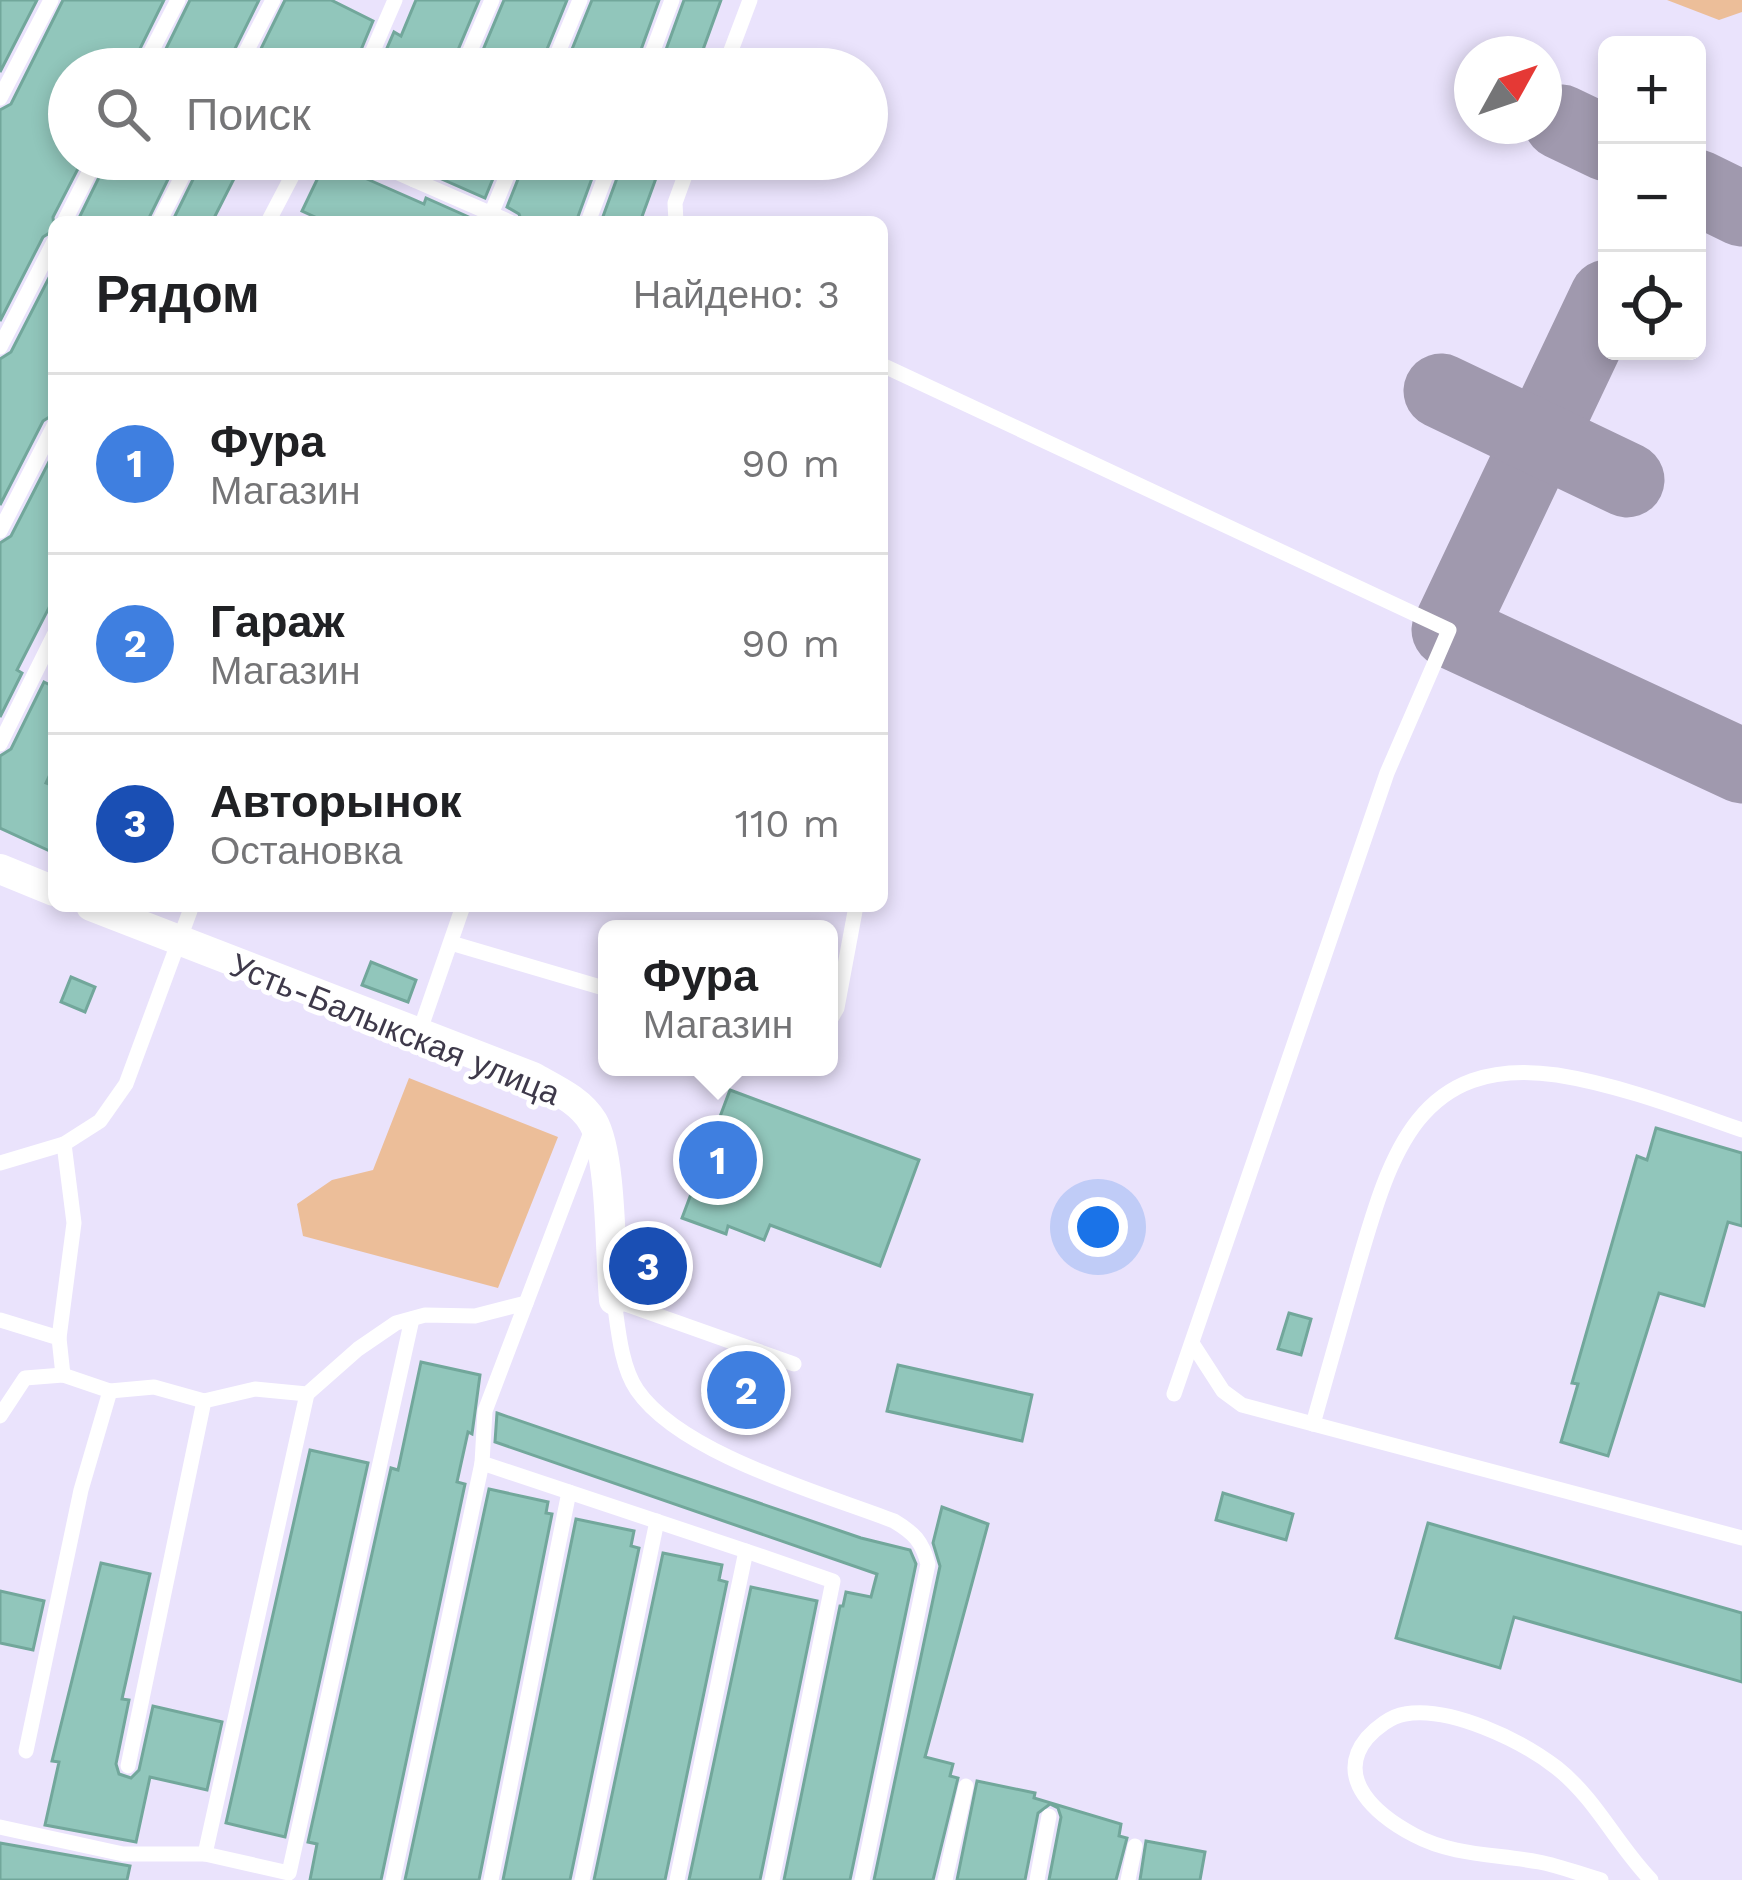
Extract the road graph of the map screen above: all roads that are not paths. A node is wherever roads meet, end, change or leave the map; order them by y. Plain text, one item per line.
1 (50, 0) edge
2 (178, 0) edge
3 (273, 0) edge
4 (395, 0) edge
5 (492, 0) edge
6 (580, 0) edge
7 (673, 0) edge
8 (750, 0) edge
9 (153, 48) edge
10 (248, 48) edge
11 (374, 48) edge
12 (471, 48) edge
13 (560, 48) edge
14 (654, 48) edge
15 (732, 48) edge
16 (0, 98) edge
17 (85, 180) edge
18 (180, 180) edge
19 (292, 180) edge
20 (414, 180) edge
21 (505, 180) edge
22 (604, 180) edge
23 (683, 180) edge
24 (491, 214) junction
25 (67, 216) edge
26 (162, 216) edge
27 (277, 216) edge
28 (496, 216) edge
29 (590, 216) edge
30 (676, 216) edge
31 (48, 254) edge
32 (0, 347) edge
33 (888, 368) edge
34 (48, 438) edge
35 (0, 531) edge
36 (48, 647) edge
37 (0, 744) edge
38 (0, 869) edge
39 (48, 889) edge
40 (106, 912) edge
41 (190, 912) edge
42 (462, 912) edge
43 (855, 912) edge
44 (180, 941) junction
45 (451, 943) junction
46 (598, 986) edge
47 (838, 1003) edge
48 (419, 1034) junction
49 (594, 1124) junction
50 (1742, 1130) edge
51 (64, 1144) junction
52 (0, 1163) edge
53 (614, 1300) junction
54 (526, 1303) junction
55 (412, 1319) junction
56 (0, 1321) edge
57 (59, 1338) junction
58 (1192, 1343) junction
59 (794, 1364) dead end
60 (63, 1375) junction
61 (110, 1391) junction
62 (307, 1394) junction
63 (1174, 1394) dead end
64 (204, 1401) junction
65 (0, 1416) edge
66 (1312, 1424) junction
67 (482, 1463) junction
68 (569, 1492) junction
69 (657, 1521) junction
70 (1742, 1538) edge
71 (746, 1551) junction
72 (26, 1750) dead end
73 (128, 1766) dead end
74 (966, 1786) dead end
75 (1049, 1816) dead end
76 (0, 1826) edge
77 (1135, 1846) dead end
78 (205, 1854) junction
79 (393, 1880) edge
80 (490, 1880) edge
81 (582, 1880) edge
82 (677, 1880) edge
83 (772, 1880) edge
84 (862, 1880) edge
85 (945, 1880) edge
86 (1037, 1880) edge
87 (1128, 1880) edge
88 (1600, 1880) edge
89 (1651, 1880) edge

1 - 16 lane
2 - 9 lane
3 - 10 lane
4 - 11 lane
5 - 12 lane
6 - 13 lane
7 - 14 lane
8 - 15 lane
17 - 25 lane
18 - 26 lane
19 - 27 lane
20 - 24 lane
21 - 24 lane
22 - 29 lane
23 - 30 lane
24 - 28 lane
31 - 32 lane
33 - 58 lane
34 - 35 lane
36 - 37 lane
38 - 39 street
40 - 44 street, Усть-Балыкская улица
41 - 44 lane
42 - 45 lane
43 - 47 lane
44 - 48 street, Усть-Балыкская улица
44 - 51 lane
45 - 46 lane
45 - 48 lane
48 - 49 street, Усть-Балыкская улица
49 - 53 street, Усть-Балыкская улица
49 - 54 lane
50 - 66 lane
51 - 52 lane
51 - 57 lane
53 - 59 lane
53 - 84 lane
54 - 55 lane
54 - 67 lane
55 - 62 lane
55 - 78 lane
56 - 57 lane
57 - 60 lane
58 - 63 lane
58 - 66 lane
60 - 61 lane
60 - 65 lane
61 - 64 lane
61 - 72 lane
62 - 64 lane
62 - 78 lane
64 - 73 lane
66 - 70 lane
67 - 68 lane
67 - 79 lane
68 - 69 lane
68 - 80 lane
69 - 71 lane
69 - 81 lane
71 - 82 lane
71 - 83 lane
74 - 85 lane
75 - 86 lane
76 - 78 lane
77 - 87 lane
88 - 89 lane

